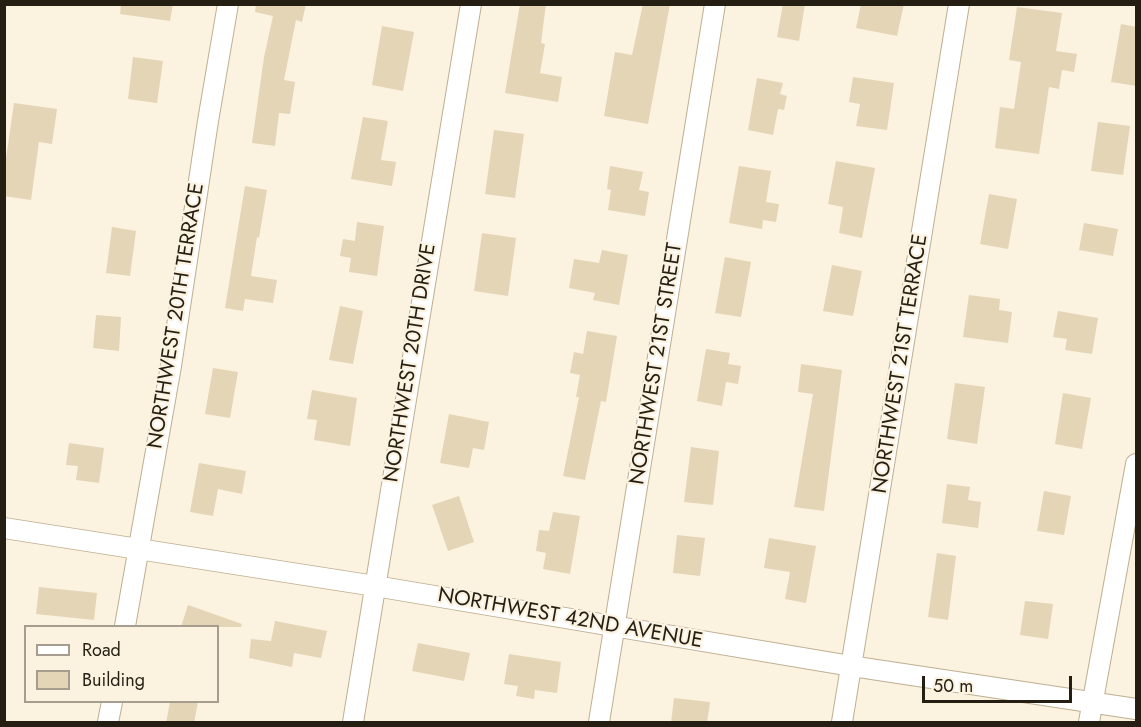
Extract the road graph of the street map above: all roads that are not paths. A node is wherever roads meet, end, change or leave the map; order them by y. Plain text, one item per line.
1 (228, 4) edge
2 (471, 4) edge
3 (715, 4) edge
4 (959, 4) edge
5 (1137, 464) edge
6 (4, 528) edge
7 (139, 548) junction
8 (375, 586) junction
9 (125, 625) edge
10 (614, 626) junction
11 (851, 666) junction
12 (1093, 701) junction
13 (112, 703) edge
14 (1137, 709) edge
15 (108, 723) edge
16 (353, 723) edge
17 (599, 723) edge
18 (842, 723) edge
19 (1089, 723) edge

1 - 7 street, NORTHWEST 20TH TERRACE
2 - 8 street, NORTHWEST 20TH DRIVE
3 - 10 street, NORTHWEST 21ST STREET
4 - 11 street, NORTHWEST 21ST TERRACE
5 - 12 street
6 - 7 street, NORTHWEST 42ND AVENUE
7 - 8 street, NORTHWEST 42ND AVENUE
7 - 9 street, NORTHWEST 20TH TERRACE
8 - 10 street, NORTHWEST 42ND AVENUE
8 - 16 street, NORTHWEST 20TH DRIVE
10 - 11 street, NORTHWEST 42ND AVENUE
10 - 17 street, NORTHWEST 21ST STREET
11 - 12 street, NORTHWEST 42ND AVENUE
11 - 18 street, NORTHWEST 21ST TERRACE
12 - 14 street, NORTHWEST 42ND AVENUE
12 - 19 street
13 - 15 street

